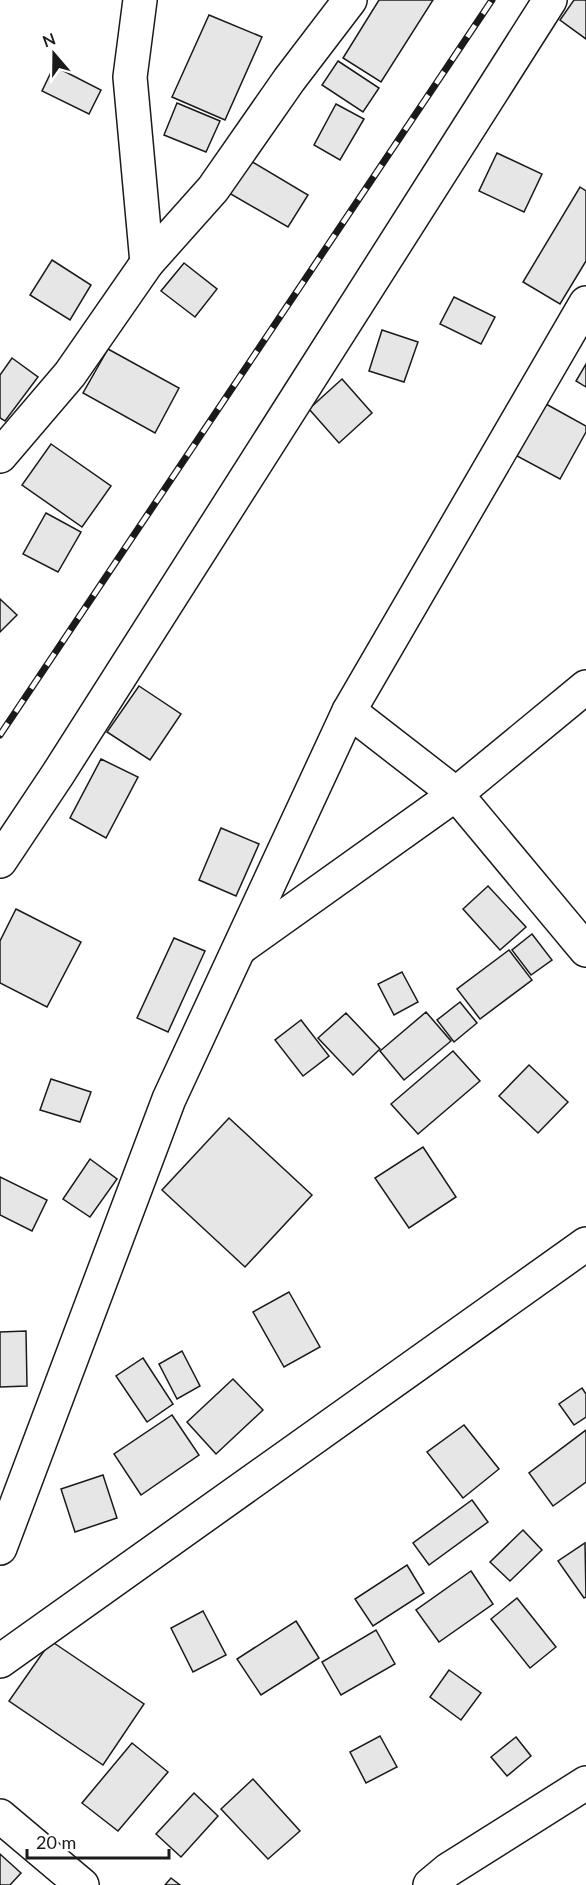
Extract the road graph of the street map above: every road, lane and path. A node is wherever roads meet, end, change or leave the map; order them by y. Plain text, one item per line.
1 (140, 0) edge
2 (350, 0) edge
3 (550, 0) edge
4 (147, 263) junction
5 (586, 303) edge
6 (0, 456) edge
7 (586, 687) edge
8 (349, 711) junction
9 (456, 794) junction
10 (0, 861) edge
11 (238, 950) junction
12 (586, 950) edge
13 (586, 1244) edge
14 (0, 1548) edge
15 (0, 1661) edge
16 (586, 1783) edge
17 (0, 1816) edge
18 (82, 1885) edge
19 (430, 1885) edge

1 - 4 street
2 - 4 street
3 - 10 street
4 - 6 street
5 - 8 street
7 - 9 street
8 - 9 street
8 - 11 street
9 - 11 street
9 - 12 street
11 - 14 street
13 - 15 street
16 - 19 street
17 - 18 street

